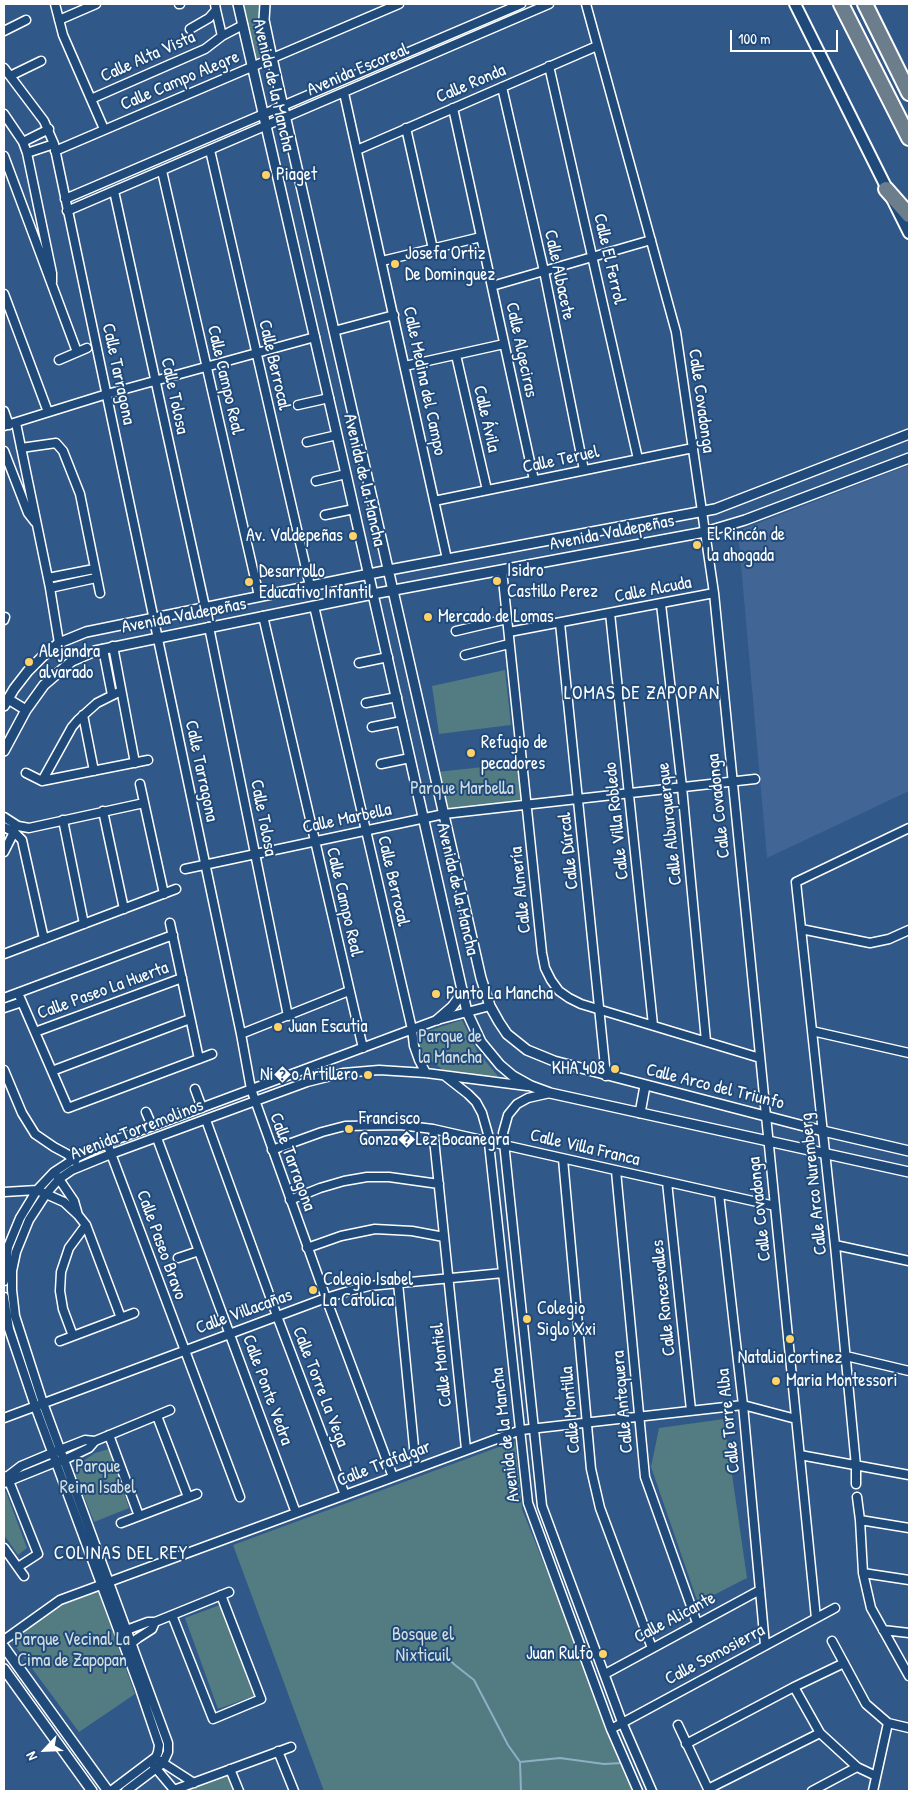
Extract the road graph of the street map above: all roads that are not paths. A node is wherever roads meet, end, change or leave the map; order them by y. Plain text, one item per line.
1 (55, 4) edge
2 (96, 4) edge
3 (238, 4) edge
4 (265, 4) edge
5 (399, 4) edge
6 (521, 4) edge
7 (549, 4) edge
8 (586, 4) edge
9 (795, 4) edge
10 (841, 4) edge
11 (865, 4) edge
12 (216, 7) edge
13 (26, 20) dead end
14 (59, 20) junction
15 (243, 25) junction
16 (190, 29) dead end
17 (4, 31) edge
18 (222, 36) junction
19 (597, 46) junction
20 (272, 58) junction
21 (41, 61) dead end
22 (549, 66) junction
23 (252, 67) junction
24 (4, 68) edge
25 (10, 76) junction
26 (502, 87) junction
27 (344, 93) junction
28 (909, 93) edge
29 (91, 100) junction
30 (283, 105) junction
31 (453, 108) junction
32 (4, 114) edge
33 (263, 114) junction
34 (286, 118) junction
35 (266, 126) junction
36 (406, 128) junction
37 (49, 129) junction
38 (104, 129) junction
39 (909, 138) edge
40 (23, 142) junction
41 (54, 147) junction
42 (210, 150) junction
43 (356, 150) junction
44 (27, 153) junction
45 (4, 156) edge
46 (162, 171) junction
47 (886, 189) junction
48 (114, 191) junction
49 (65, 199) junction
50 (67, 211) junction
51 (909, 215) edge
52 (909, 233) edge
53 (481, 237) junction
54 (45, 239) junction
55 (651, 240) junction
56 (35, 241) junction
57 (433, 249) junction
58 (594, 257) junction
59 (382, 261) junction
60 (544, 271) junction
61 (52, 286) junction
62 (492, 286) junction
63 (4, 294) edge
64 (394, 315) junction
65 (334, 331) junction
66 (315, 337) junction
67 (504, 344) junction
68 (86, 348) dead end
69 (77, 352) junction
70 (256, 353) junction
71 (456, 355) junction
72 (58, 360) dead end
73 (405, 366) junction
74 (206, 367) junction
75 (155, 381) junction
76 (107, 394) junction
77 (329, 398) junction
78 (298, 406) dead end
79 (4, 412) edge
80 (48, 412) junction
81 (10, 425) edge
82 (909, 434) edge
83 (337, 435) junction
84 (307, 442) dead end
85 (22, 448) junction
86 (693, 448) junction
87 (4, 451) edge
88 (909, 458) edge
89 (638, 459) junction
90 (584, 470) junction
91 (346, 474) junction
92 (534, 480) junction
93 (316, 481) dead end
94 (487, 490) junction
95 (434, 501) junction
96 (354, 509) junction
97 (702, 511) junction
98 (325, 515) dead end
99 (36, 524) junction
100 (705, 532) junction
101 (447, 559) junction
102 (94, 569) junction
103 (389, 570) junction
104 (502, 570) junction
105 (369, 574) junction
106 (48, 578) junction
107 (96, 578) junction
108 (310, 586) junction
109 (50, 588) junction
110 (393, 590) junction
111 (100, 593) dead end
112 (373, 594) junction
113 (714, 594) junction
114 (259, 596) junction
115 (661, 604) junction
116 (314, 606) junction
117 (205, 607) junction
118 (610, 613) junction
119 (264, 616) junction
120 (153, 617) junction
121 (508, 619) junction
122 (560, 623) junction
123 (209, 627) junction
124 (456, 630) dead end
125 (509, 632) junction
126 (158, 638) junction
127 (59, 644) junction
128 (510, 644) junction
129 (113, 646) junction
130 (102, 648) junction
131 (465, 655) dead end
132 (388, 657) junction
133 (359, 663) dead end
134 (121, 691) junction
135 (112, 695) junction
136 (397, 697) junction
137 (6, 703) edge
138 (366, 703) dead end
139 (26, 710) junction
140 (82, 715) junction
141 (402, 721) junction
142 (372, 727) dead end
143 (4, 751) edge
144 (410, 758) junction
145 (148, 760) dead end
146 (135, 762) junction
147 (381, 764) dead end
148 (94, 771) junction
149 (26, 773) dead end
150 (755, 779) dead end
151 (732, 781) junction
152 (42, 782) junction
153 (140, 784) dead end
154 (682, 787) junction
155 (629, 793) junction
156 (578, 798) junction
157 (144, 803) junction
158 (527, 804) junction
159 (103, 811) junction
160 (444, 814) junction
161 (4, 817) edge
162 (424, 817) junction
163 (63, 820) junction
164 (4, 828) edge
165 (909, 828) edge
166 (14, 829) junction
167 (366, 830) junction
168 (315, 841) junction
169 (4, 852) edge
170 (255, 854) junction
171 (205, 864) junction
172 (185, 869) dead end
173 (176, 889) dead end
174 (164, 894) junction
175 (124, 909) junction
176 (170, 923) dead end
177 (84, 924) junction
178 (801, 930) junction
179 (909, 930) edge
180 (173, 935) junction
181 (44, 939) junction
182 (4, 954) edge
183 (182, 978) junction
184 (462, 988) junction
185 (350, 991) junction
186 (18, 993) junction
187 (4, 998) edge
188 (22, 1002) junction
189 (490, 1006) junction
190 (4, 1008) edge
191 (599, 1010) junction
192 (467, 1012) junction
193 (288, 1016) junction
194 (190, 1019) junction
195 (437, 1020) junction
196 (653, 1026) junction
197 (412, 1029) junction
198 (812, 1031) junction
199 (35, 1032) junction
200 (241, 1034) junction
201 (706, 1041) junction
202 (517, 1043) joint
203 (363, 1048) junction
204 (909, 1053) edge
205 (212, 1054) dead end
206 (760, 1058) junction
207 (199, 1060) junction
208 (4, 1070) edge
209 (52, 1071) junction
210 (426, 1073) junction
211 (444, 1075) junction
212 (606, 1076) junction
213 (531, 1086) junction
214 (645, 1086) junction
215 (194, 1089) dead end
216 (251, 1089) junction
217 (550, 1093) junction
218 (255, 1102) junction
219 (202, 1108) junction
220 (146, 1112) dead end
221 (640, 1113) junction
222 (766, 1117) junction
223 (206, 1120) junction
224 (152, 1126) junction
225 (433, 1129) junction
226 (823, 1131) junction
227 (157, 1138) junction
228 (768, 1140) junction
229 (489, 1142) junction
230 (107, 1143) junction
231 (505, 1146) junction
232 (272, 1150) junction
233 (909, 1151) edge
234 (825, 1153) junction
235 (111, 1154) junction
236 (74, 1159) junction
237 (563, 1159) junction
238 (79, 1167) junction
239 (616, 1171) junction
240 (54, 1172) junction
241 (909, 1172) edge
242 (59, 1179) junction
243 (667, 1182) junction
244 (439, 1184) junction
245 (37, 1190) junction
246 (4, 1192) edge
247 (46, 1194) junction
248 (719, 1194) junction
249 (290, 1200) junction
250 (775, 1206) junction
251 (78, 1215) junction
252 (86, 1225) junction
253 (444, 1237) junction
254 (835, 1245) junction
255 (308, 1248) junction
256 (199, 1251) junction
257 (178, 1258) dead end
258 (5, 1259) edge
259 (909, 1261) edge
260 (503, 1273) junction
261 (448, 1278) junction
262 (4, 1281) edge
263 (398, 1283) junction
264 (4, 1297) edge
265 (326, 1298) junction
266 (4, 1307) edge
267 (13, 1307) junction
268 (134, 1313) dead end
269 (277, 1316) junction
270 (8, 1317) edge
271 (121, 1318) junction
272 (230, 1333) junction
273 (73, 1336) junction
274 (60, 1341) dead end
275 (184, 1350) junction
276 (846, 1356) junction
277 (909, 1371) edge
278 (43, 1403) junction
279 (742, 1404) junction
280 (35, 1406) junction
281 (170, 1410) dead end
282 (691, 1410) junction
283 (157, 1416) junction
284 (640, 1416) junction
285 (4, 1418) edge
286 (796, 1420) junction
287 (587, 1422) junction
288 (534, 1428) junction
289 (521, 1430) junction
290 (109, 1435) junction
291 (95, 1441) junction
292 (466, 1450) junction
293 (56, 1451) junction
294 (800, 1455) junction
295 (64, 1460) junction
296 (56, 1462) junction
297 (856, 1466) junction
298 (416, 1468) junction
299 (909, 1475) edge
300 (393, 1477) junction
301 (6, 1480) edge
302 (856, 1484) dead end
303 (198, 1494) dead end
304 (345, 1495) junction
305 (188, 1497) junction
306 (857, 1497) dead end
307 (240, 1498) dead end
308 (296, 1513) junction
309 (139, 1516) junction
310 (860, 1520) junction
311 (122, 1523) dead end
312 (909, 1528) edge
313 (4, 1548) edge
314 (18, 1567) junction
315 (864, 1573) junction
316 (24, 1576) dead end
317 (909, 1580) edge
318 (106, 1583) junction
319 (760, 1590) junction
320 (229, 1592) dead end
321 (221, 1595) junction
322 (835, 1608) dead end
323 (172, 1615) junction
324 (816, 1618) junction
325 (154, 1622) junction
326 (697, 1623) junction
327 (883, 1630) junction
328 (123, 1631) junction
329 (909, 1633) edge
330 (4, 1640) edge
331 (832, 1640) dead end
332 (132, 1643) junction
333 (765, 1645) junction
334 (4, 1647) edge
335 (652, 1648) junction
336 (125, 1649) junction
337 (844, 1664) junction
338 (4, 1669) edge
339 (605, 1674) junction
340 (909, 1676) edge
341 (794, 1687) junction
342 (622, 1722) junction
343 (888, 1723) junction
344 (678, 1725) dead end
345 (909, 1728) edge
346 (610, 1729) junction
347 (820, 1733) junction
348 (686, 1744) junction
349 (291, 1747) dead end
350 (278, 1751) junction
351 (153, 1760) junction
352 (160, 1766) junction
353 (857, 1767) junction
354 (230, 1769) junction
355 (876, 1776) junction
356 (194, 1782) junction
357 (709, 1790) edge
358 (92, 1791) edge
359 (110, 1791) edge
360 (126, 1791) edge
361 (175, 1791) edge
362 (239, 1791) edge
363 (294, 1791) edge
364 (638, 1791) edge
365 (652, 1791) edge
366 (812, 1791) edge
367 (873, 1791) edge

1 - 14 street
2 - 14 street
3 - 15 street, Avenida de la Mancha
4 - 20 street, Avenida de la Mancha
5 - 20 street, Calle Campo Alegre
6 - 30 street, Avenida Escoreal
7 - 27 street, Avenida Escoreal
8 - 19 street, Calle Covadonga
9 - 47 main road
10 - 39 highway
11 - 28 highway
12 - 16 street
12 - 18 street
13 - 17 street
14 - 29 street
15 - 18 street, Calle Alta Vista
15 - 23 street, Avenida de la Mancha
18 - 29 street, Calle Alta Vista
19 - 22 street, Calle Ronda
19 - 55 street, Calle Covadonga
20 - 23 street, Calle Campo Alegre
20 - 30 street, Avenida de la Mancha
21 - 25 street
22 - 26 street, Calle Ronda
22 - 58 street, Calle El Ferrol
23 - 33 street, Avenida de la Mancha
23 - 38 street, Calle Campo Alegre
24 - 25 street, Calle Tarragona
25 - 37 street, Calle Tarragona
26 - 31 street, Calle Ronda
26 - 60 street, Calle Albacete
27 - 34 street, Avenida Escoreal
27 - 43 street, Calle Medina del Campo
29 - 38 street
30 - 33 street, Avenida Escoreal
30 - 34 street, Avenida de la Mancha
31 - 36 street, Calle Ronda
31 - 53 street, Calle Algeciras
32 - 40 street
33 - 35 street, Avenida de la Mancha
33 - 49 street, Avenida Escoreal
34 - 35 street, Avenida Escoreal
34 - 65 street, Avenida de la Mancha
35 - 42 street, Avenida Escoreal
35 - 66 street, Avenida de la Mancha
36 - 43 street, Calle Ronda
36 - 57 street
37 - 40 street
37 - 41 street, Calle Tarragona
38 - 41 street, Calle Campo Alegre
40 - 44 street
41 - 44 street, Calle Campo Alegre
41 - 49 street, Calle Tarragona
42 - 46 street, Avenida Escoreal
42 - 70 street, Calle Berrocal
43 - 59 street, Calle Medina del Campo
44 - 54 street
45 - 56 street
46 - 48 street, Avenida Escoreal
46 - 74 street, Calle Campo Real
47 - 51 highway
47 - 52 main road
48 - 50 street, Avenida Escoreal
48 - 75 street, Calle Tolosa
49 - 50 street, Calle Tarragona
50 - 76 street, Calle Tarragona
53 - 57 street
53 - 62 street, Calle Algeciras
54 - 56 street
54 - 61 street
55 - 58 street
55 - 86 street, Calle Covadonga
56 - 61 street
57 - 59 street
58 - 60 street
58 - 89 street, Calle El Ferrol
59 - 64 street, Calle Medina del Campo
60 - 62 street
60 - 90 street, Calle Albacete
61 - 69 street
62 - 67 street, Calle Algeciras
63 - 80 street
64 - 65 street
64 - 73 street, Calle Medina del Campo
65 - 103 street, Avenida de la Mancha
66 - 70 street
66 - 77 street, Avenida de la Mancha
67 - 71 street
67 - 92 street, Calle Algeciras
68 - 69 street
69 - 72 street
70 - 74 street
70 - 108 street, Calle Berrocal
71 - 73 street
71 - 94 street, Calle Ávila
73 - 95 street, Calle Medina del Campo
74 - 75 street
74 - 114 street, Calle Campo Real
75 - 76 street
75 - 117 street, Calle Tolosa
76 - 80 street
76 - 120 street, Calle Tarragona
77 - 78 street
77 - 83 street, Avenida de la Mancha
79 - 81 street
80 - 81 street
81 - 85 street
82 - 97 street, Avenida Valdepeñas
83 - 84 street
83 - 91 street, Avenida de la Mancha
85 - 99 street
85 - 102 street
86 - 89 street, Calle Teruel
86 - 97 street, Calle Covadonga
87 - 99 street
88 - 100 street, Avenida Valdepeñas
89 - 90 street, Calle Teruel
90 - 92 street, Calle Teruel
91 - 93 street
91 - 96 street, Avenida de la Mancha
92 - 94 street, Calle Teruel
94 - 95 street, Calle Teruel
95 - 101 street, Calle Medina del Campo
96 - 98 street
96 - 105 street, Avenida de la Mancha
97 - 100 street, Calle Covadonga
97 - 101 street, Avenida Valdepeñas
99 - 106 street
100 - 104 street, Avenida Valdepeñas
100 - 113 street, Calle Covadonga
101 - 103 street, Avenida Valdepeñas
102 - 106 street
102 - 107 street
103 - 105 street, Avenida Valdepeñas
103 - 110 street, Avenida de la Mancha
104 - 110 street, Avenida Valdepeñas
104 - 121 street, Calle Almería
105 - 108 street, Avenida Valdepeñas
105 - 112 street, Avenida de la Mancha
106 - 109 street
107 - 109 street
107 - 111 street
108 - 114 street, Avenida Valdepeñas
109 - 127 street
110 - 112 street, Avenida Valdepeñas
110 - 160 street, Avenida de la Mancha
112 - 116 street, Avenida Valdepeñas
112 - 132 street, Avenida de la Mancha
113 - 115 street, Calle Alcuda
113 - 151 street, Calle Covadonga
114 - 117 street, Avenida Valdepeñas
115 - 118 street, Calle Alcuda
115 - 154 street, Calle Alburquerque
116 - 119 street, Avenida Valdepeñas
116 - 167 street, Calle Berrocal
117 - 120 street, Avenida Valdepeñas
118 - 122 street, Calle Alcuda
118 - 155 street, Calle Villa Robledo
119 - 123 street, Avenida Valdepeñas
119 - 168 street, Calle Campo Real
120 - 126 street, Calle Tarragona
120 - 127 street, Avenida Valdepeñas
121 - 124 street
121 - 125 street, Calle Almería
122 - 125 street, Calle Alcuda
122 - 156 street, Calle Dúrcal
123 - 126 street, Avenida Valdepeñas
123 - 170 street, Calle Tolosa
125 - 128 street, Calle Almería
126 - 129 street, Avenida Valdepeñas
126 - 171 street, Calle Tarragona
127 - 137 street, Avenida Valdepeñas
128 - 131 street
128 - 158 street, Calle Almería
129 - 130 street, Avenida Valdepeñas
129 - 134 street
130 - 135 street
130 - 139 street, Avenida Valdepeñas
132 - 133 street
132 - 136 street, Avenida de la Mancha
134 - 135 street
134 - 146 street
135 - 140 street
136 - 138 street
136 - 141 street, Avenida de la Mancha
137 - 139 street
139 - 143 street, Avenida Valdepeñas
140 - 148 street
140 - 152 street
141 - 142 street
141 - 144 street, Avenida de la Mancha
144 - 147 street
144 - 162 street, Avenida de la Mancha
145 - 146 street
146 - 148 street
148 - 152 street
149 - 152 street
150 - 151 street, Calle Marbella
151 - 154 street, Calle Marbella
151 - 206 street, Calle Covadonga
153 - 157 street
154 - 155 street, Calle Marbella
154 - 201 street, Calle Alburquerque
155 - 156 street, Calle Marbella
155 - 196 street, Calle Villa Robledo
156 - 158 street, Calle Marbella
156 - 191 street, Calle Dúrcal
157 - 159 street
157 - 174 street
158 - 160 street, Calle Marbella
158 - 191 street, Calle Almería
159 - 163 street
159 - 175 street
160 - 162 street, Calle Marbella
160 - 189 street, Avenida de la Mancha
161 - 166 street
162 - 167 street, Calle Marbella
162 - 184 street, Avenida de la Mancha
163 - 166 street
163 - 177 street
164 - 166 street
165 - 178 street, Calle Arco Nuremberg
166 - 169 street
166 - 181 street
167 - 168 street, Calle Marbella
167 - 197 street, Calle Berrocal
168 - 170 street, Calle Marbella
168 - 185 street, Calle Campo Real
170 - 171 street, Calle Marbella
170 - 193 street, Calle Tolosa
171 - 172 street, Calle Marbella
171 - 200 street, Calle Tarragona
173 - 174 street
174 - 175 street
175 - 177 street
176 - 180 street
177 - 181 street
178 - 179 street
178 - 198 street, Calle Arco Nuremberg
180 - 183 street
180 - 186 street
181 - 182 street
183 - 194 street
183 - 199 street, Calle Paseo La Huerta
184 - 192 street, Avenida de la Mancha
184 - 195 street
185 - 193 street
185 - 203 street, Calle Campo Real
186 - 187 street
186 - 188 street
188 - 190 street
188 - 199 street
189 - 192 street, Avenida Torremolinos
189 - 202 street, Avenida de la Mancha
191 - 196 street, Calle Almería
191 - 212 street, Calle Dúrcal
192 - 195 street, Avenida Torremolinos
192 - 213 street, Avenida de la Mancha
193 - 200 street
194 - 207 street
194 - 209 street
195 - 197 street, Avenida Torremolinos
196 - 201 street, Calle Almería
197 - 203 street, Avenida Torremolinos
197 - 210 street, Calle Berrocal
198 - 204 street
198 - 226 street, Calle Arco Nuremberg
199 - 209 street
200 - 216 street, Calle Tarragona
201 - 206 street, Calle Almería
202 - 212 street, Calle Arco del Triunfo
203 - 216 street, Avenida Torremolinos
205 - 207 street
206 - 222 street, Calle Covadonga
207 - 209 street
208 - 236 street, Avenida Torremolinos
210 - 211 street, Avenida Torremolinos
210 - 218 street, Avenida Torremolinos
211 - 213 street, Avenida Torremolinos
211 - 229 street, Avenida de la Mancha
212 - 214 street, Calle Arco del Triunfo
213 - 217 street
214 - 221 street
214 - 222 street, Calle Arco del Triunfo
215 - 219 street
216 - 218 street, Calle Tarragona
216 - 219 street, Avenida Torremolinos
217 - 221 street
217 - 231 street, Avenida de la Mancha
218 - 223 street, Avenida Torremolinos
218 - 232 street, Calle Tarragona
219 - 224 street, Avenida Torremolinos
220 - 224 street
221 - 228 street
222 - 226 street, Calle Arco del Triunfo
222 - 228 street, Calle Covadonga
223 - 227 street, Avenida Torremolinos
223 - 269 street, Calle Torre La Vega
224 - 230 street, Avenida Torremolinos
225 - 229 street, Calle Villa Franca
225 - 232 street, Calle Villa Franca
225 - 244 street, Calle Montiel
226 - 233 street, Calle Arco del Triunfo
226 - 234 street, Calle Arco Nuremberg
227 - 235 street, Avenida Torremolinos
227 - 256 street, Calle Ponte Vedra
228 - 234 street
228 - 250 street, Calle Covadonga
229 - 231 street, Calle Villa Franca
229 - 260 street, Avenida de la Mancha
230 - 235 street, Calle Paseo Bravo
230 - 236 street, Avenida Torremolinos
231 - 237 street, Calle Villa Franca
231 - 288 street, Avenida de la Mancha
232 - 249 street, Calle Tarragona
234 - 241 street
234 - 254 street, Calle Arco Nuremberg
235 - 238 street, Avenida Torremolinos
235 - 275 street, Calle Paseo Bravo
236 - 238 street
236 - 240 street, Avenida Torremolinos
237 - 239 street, Calle Villa Franca
237 - 287 street, Calle Montilla
238 - 242 street, Avenida Torremolinos
239 - 243 street, Calle Villa Franca
239 - 284 street, Calle Antequera
240 - 242 street
240 - 245 street, Avenida Torremolinos
242 - 247 street, Avenida Torremolinos
242 - 251 street
243 - 248 street, Calle Villa Franca
243 - 282 street, Calle Roncesvalles
244 - 249 street
244 - 253 street, Calle Montiel
245 - 246 street
245 - 247 street
245 - 258 street, Avenida Torremolinos
247 - 251 street
247 - 267 street, Avenida Torremolinos
248 - 250 street, Calle Villa Franca
248 - 279 street, Calle Torre Alba
249 - 255 street, Calle Tarragona
250 - 286 street, Calle Covadonga
251 - 252 street
252 - 271 street
252 - 273 street
253 - 255 street
253 - 261 street, Calle Montiel
254 - 259 street
254 - 276 street, Calle Arco Nuremberg
255 - 265 street, Calle Tarragona
256 - 257 street
256 - 272 street, Calle Ponte Vedra
258 - 262 street, Avenida Torremolinos
260 - 261 street, Calle Villacañas
260 - 289 street, Avenida de la Mancha
261 - 263 street, Calle Villacañas
261 - 292 street, Calle Montiel
263 - 265 street, Calle Villacañas
263 - 298 street
264 - 266 street, Avenida Torremolinos
265 - 269 street, Calle Villacañas
265 - 300 street, Calle Tarragona
266 - 267 street
266 - 270 street, Avenida Torremolinos
267 - 270 street, Avenida Torremolinos
268 - 271 street
269 - 272 street, Calle Villacañas
269 - 304 street, Calle Torre La Vega
270 - 278 street, Avenida Torremolinos
270 - 280 street, Avenida Torremolinos
271 - 273 street
272 - 275 street, Calle Villacañas
272 - 308 street, Calle Ponte Vedra
273 - 274 street
275 - 278 street, Calle Villacañas
275 - 307 street, Calle Paseo Bravo
276 - 277 street
276 - 297 street, Calle Arco Nuremberg
278 - 280 street, Calle Villacañas
278 - 293 street, Avenida Torremolinos
279 - 282 street, Calle Trafalgar
279 - 286 street, Calle Trafalgar
279 - 319 street, Calle Torre Alba
280 - 285 street, Calle Villacañas
280 - 293 street, Avenida Torremolinos
281 - 283 street
282 - 284 street, Calle Trafalgar
283 - 290 street
283 - 305 street
284 - 287 street, Calle Trafalgar
284 - 326 street, Calle Antequera
286 - 294 street, Calle Covadonga
287 - 288 street, Calle Trafalgar
287 - 335 street, Calle Montilla
288 - 289 street, Calle Trafalgar
288 - 339 street, Avenida de la Mancha
289 - 292 street, Calle Trafalgar
289 - 346 street, Avenida de la Mancha
290 - 291 street
290 - 309 street
291 - 293 street
291 - 295 street
292 - 298 street, Calle Trafalgar
293 - 295 street, Avenida Torremolinos
293 - 296 street, Avenida Torremolinos
293 - 301 street
294 - 297 street
294 - 324 street, Calle Covadonga
295 - 296 street
295 - 318 street, Avenida Torremolinos
296 - 301 street
296 - 318 street, Avenida Torremolinos
297 - 299 street
297 - 302 street, Calle Arco Nuremberg
298 - 300 street, Calle Trafalgar
300 - 304 street, Calle Trafalgar
301 - 314 street
303 - 305 street
304 - 308 street, Calle Trafalgar
305 - 309 street
306 - 310 street
308 - 318 street, Calle Trafalgar
309 - 311 street
310 - 312 street
310 - 315 street
313 - 314 street
314 - 316 street
315 - 317 street
315 - 327 street
318 - 328 street, Avenida Torremolinos
318 - 330 street, Calle Trafalgar
319 - 326 street, Calle Alicante
319 - 333 street, Calle Torre Alba
320 - 321 street
321 - 323 street
321 - 323 street
322 - 324 street, Calle Somosierra
323 - 325 street
324 - 333 street, Calle Somosierra
325 - 328 street
325 - 332 street
326 - 335 street, Calle Alicante
327 - 329 street
327 - 340 street
328 - 332 street, Avenida Torremolinos
328 - 336 street, Avenida Torremolinos
331 - 337 street
332 - 336 street
332 - 352 street, Avenida Torremolinos
333 - 342 street, Calle Somosierra
334 - 359 street
335 - 339 street, Calle Alicante
336 - 351 street, Avenida Torremolinos
337 - 341 street
337 - 343 street
338 - 358 street
339 - 342 street, Avenida de la Mancha
341 - 347 street
341 - 348 street
342 - 346 street, Calle Somosierra
342 - 365 street, Avenida de la Mancha
343 - 345 street
343 - 355 street
344 - 348 street
346 - 364 street, Avenida de la Mancha
347 - 353 street
347 - 357 street
348 - 357 street
349 - 350 street
350 - 354 street
350 - 363 street
351 - 352 street
351 - 359 street
352 - 356 street
352 - 360 street
352 - 361 street
353 - 355 street
353 - 366 street
354 - 356 street
354 - 362 street
355 - 367 street
356 - 361 street

